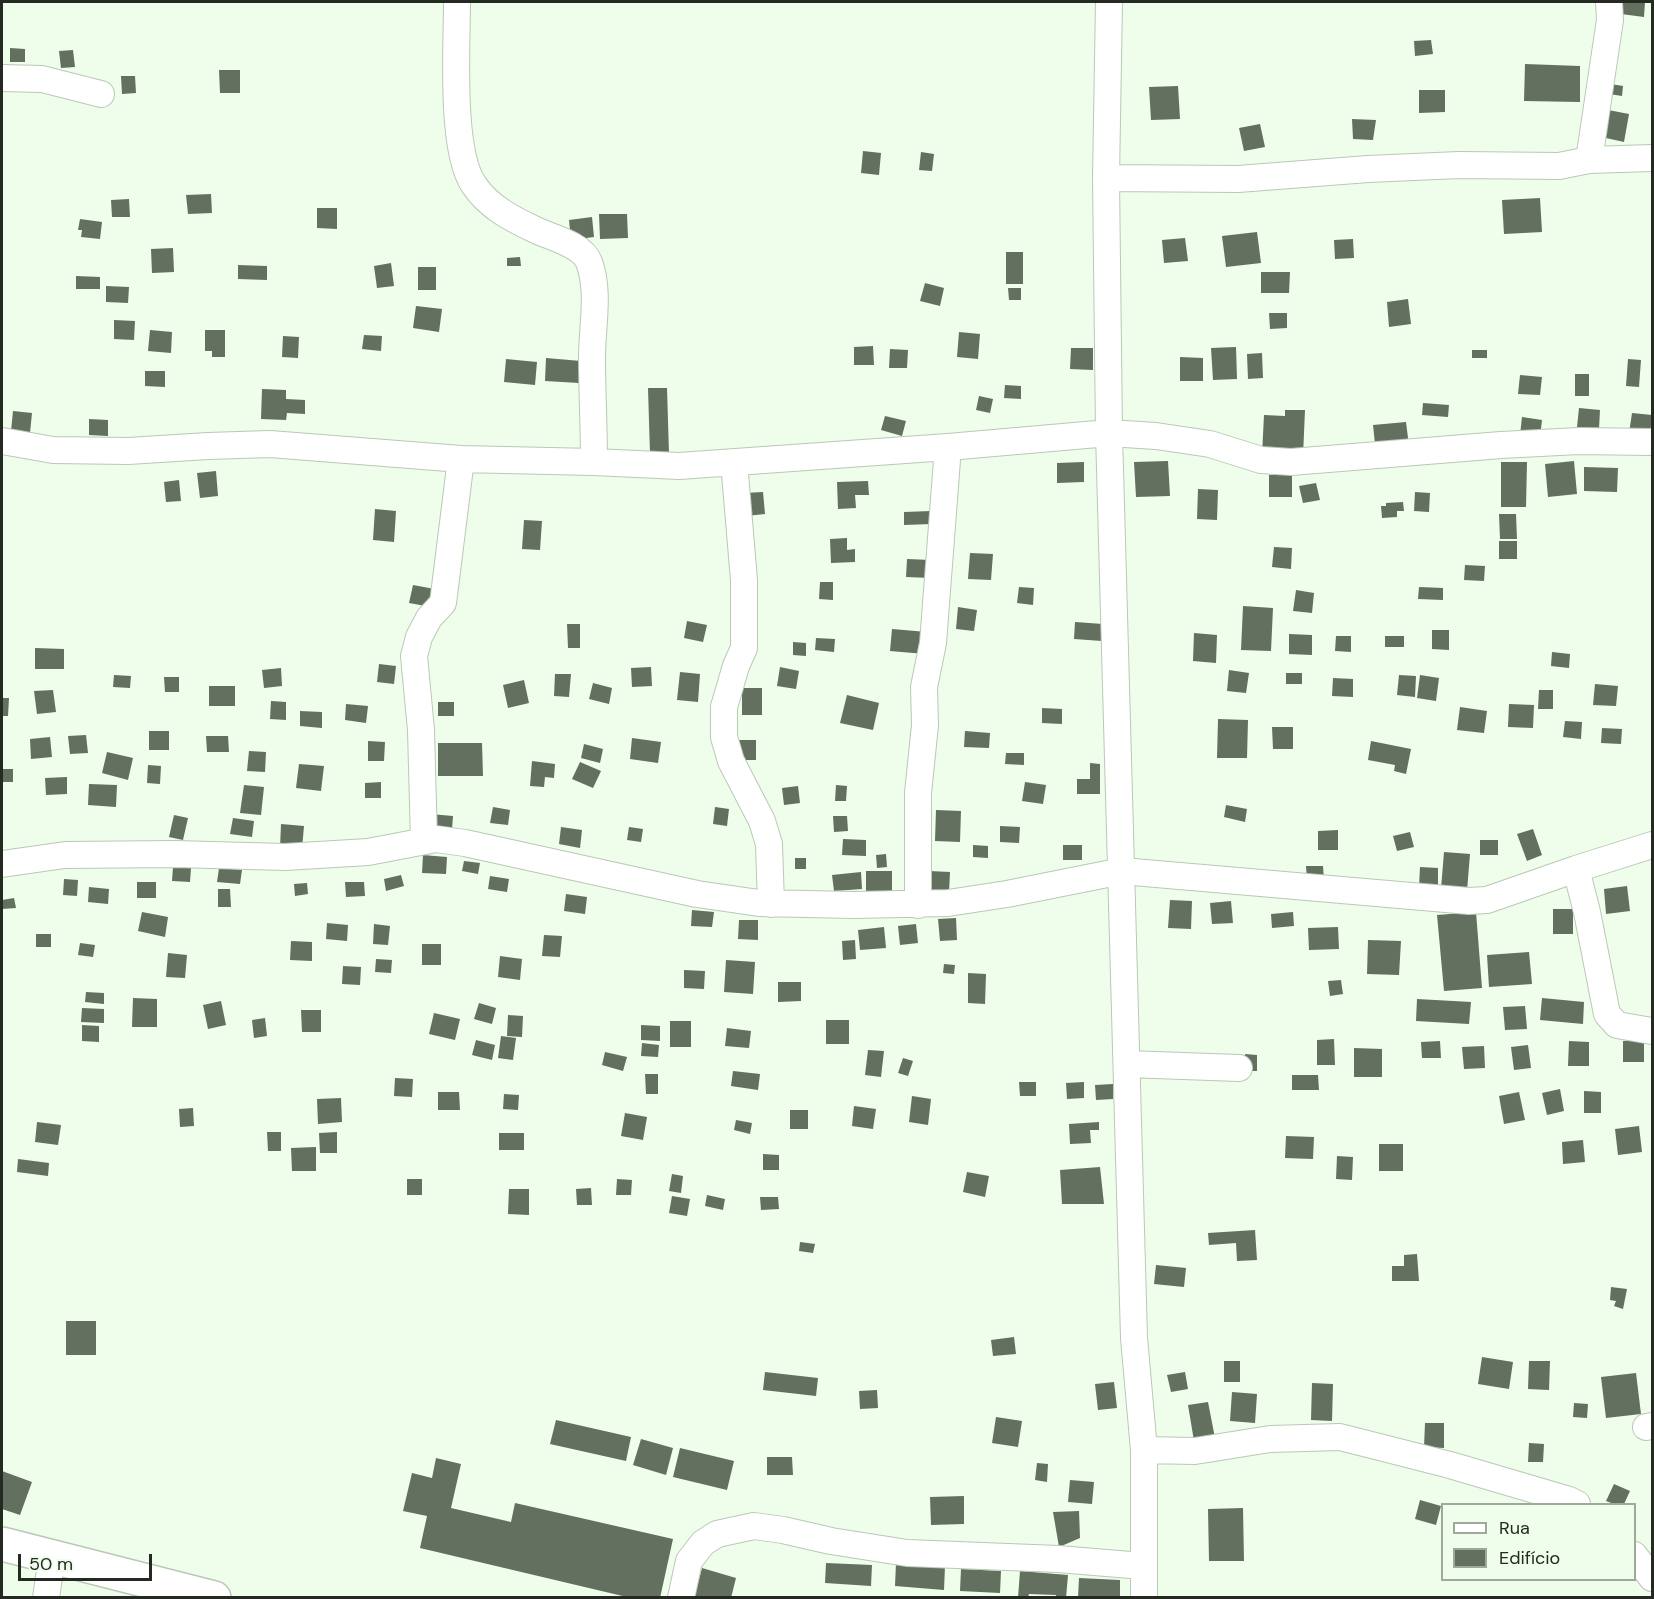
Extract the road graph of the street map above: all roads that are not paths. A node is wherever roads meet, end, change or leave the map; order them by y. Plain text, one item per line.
1 (457, 2) edge
2 (1109, 2) edge
3 (1609, 2) edge
4 (2, 78) edge
5 (101, 94) dead end
6 (1653, 158) edge
7 (1589, 160) junction
8 (1106, 178) junction
9 (1109, 432) junction
10 (2, 441) edge
11 (1653, 442) edge
12 (948, 447) junction
13 (461, 459) junction
14 (594, 462) junction
15 (734, 462) junction
16 (424, 841) junction
17 (1653, 845) edge
18 (2, 864) edge
19 (1576, 869) junction
20 (1122, 871) junction
21 (771, 904) junction
22 (918, 905) junction
23 (1653, 1031) edge
24 (1126, 1064) junction
25 (1239, 1068) dead end
26 (1144, 1450) junction
27 (1575, 1503) edge
28 (2, 1544) edge
29 (52, 1556) junction
30 (1636, 1557) edge
31 (1143, 1566) junction
32 (1653, 1578) edge
33 (46, 1598) edge
34 (214, 1598) edge
35 (681, 1598) edge
36 (1144, 1598) edge

1 - 14 street
2 - 8 street
3 - 7 street
4 - 5 street
6 - 7 street
7 - 8 street
8 - 9 street
9 - 11 street
9 - 12 street
9 - 20 street
10 - 13 street
12 - 15 street
12 - 22 street
13 - 14 street
13 - 16 street
14 - 15 street
15 - 21 street
16 - 18 street
16 - 21 street
17 - 19 street
19 - 20 street
19 - 23 street
20 - 22 street
20 - 24 street
21 - 22 street
24 - 25 street
24 - 26 street
26 - 27 street
26 - 31 street
28 - 29 main road
29 - 33 street
29 - 34 main road
30 - 32 street
31 - 35 street
31 - 36 street

